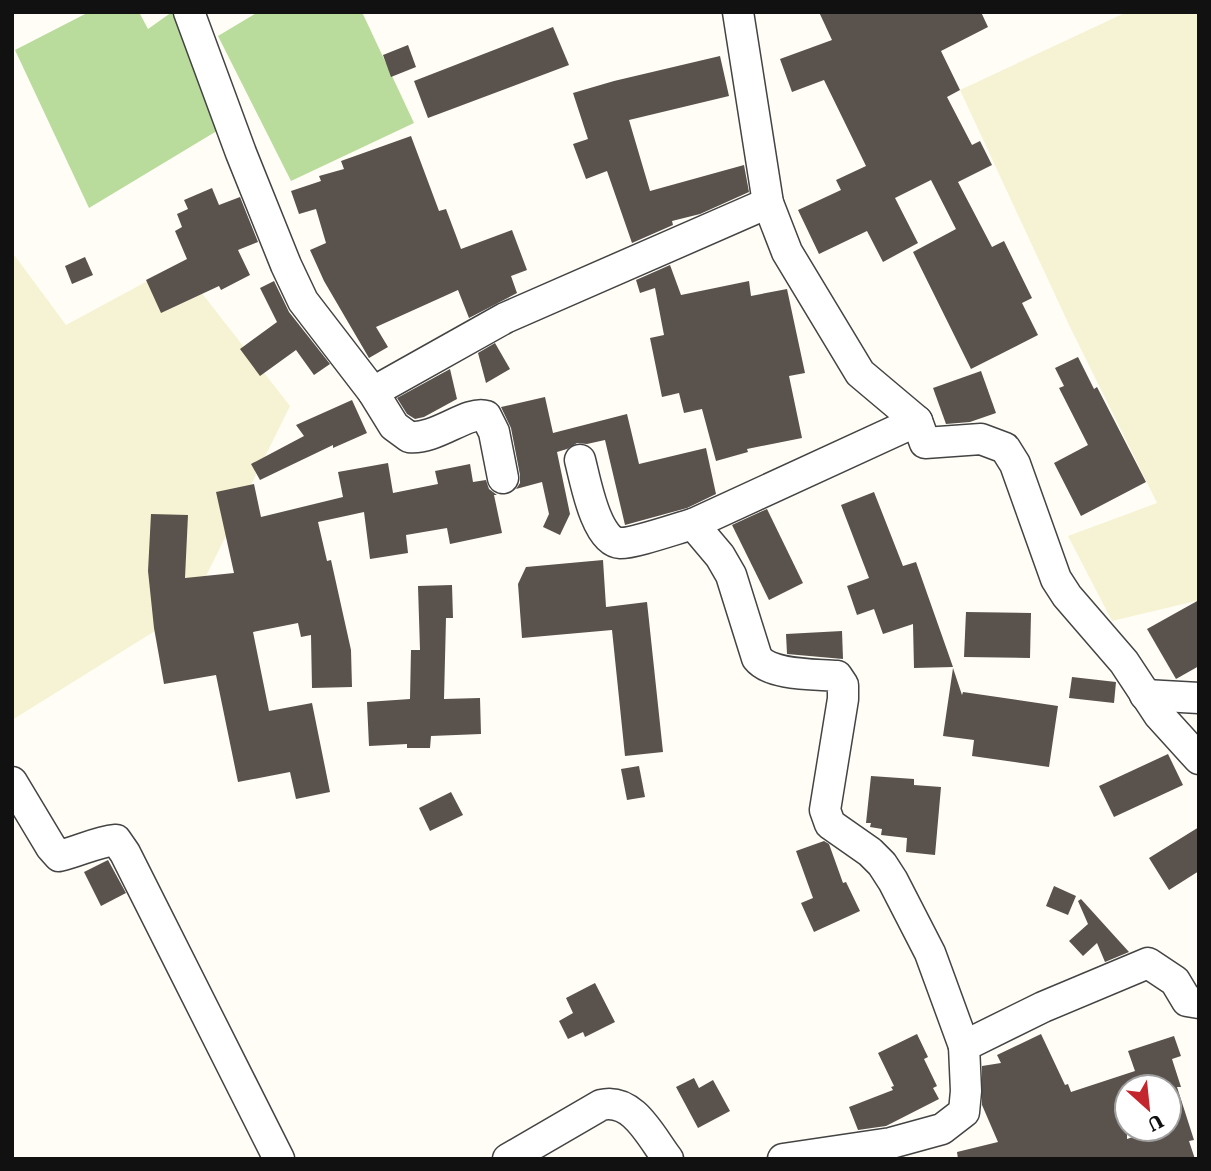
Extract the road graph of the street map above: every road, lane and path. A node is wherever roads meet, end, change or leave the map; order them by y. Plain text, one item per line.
1 (190, 12) edge
2 (738, 12) edge
3 (768, 203) junction
4 (373, 392) junction
5 (917, 421) junction
6 (580, 460) dead end
7 (503, 478) dead end
8 (693, 524) junction
9 (1145, 695) junction
10 (1199, 698) edge
11 (1199, 759) edge
12 (12, 782) edge
13 (1199, 1003) edge
14 (964, 1046) junction
15 (279, 1159) edge
16 (508, 1159) edge
17 (667, 1159) edge
18 (783, 1159) edge

1 - 4 street
2 - 3 street
3 - 4 street
3 - 5 street
4 - 7 street
5 - 8 street
5 - 9 street
6 - 8 street
8 - 14 street
9 - 10 street
9 - 11 street
12 - 15 street
13 - 14 street
14 - 18 street
16 - 17 street

